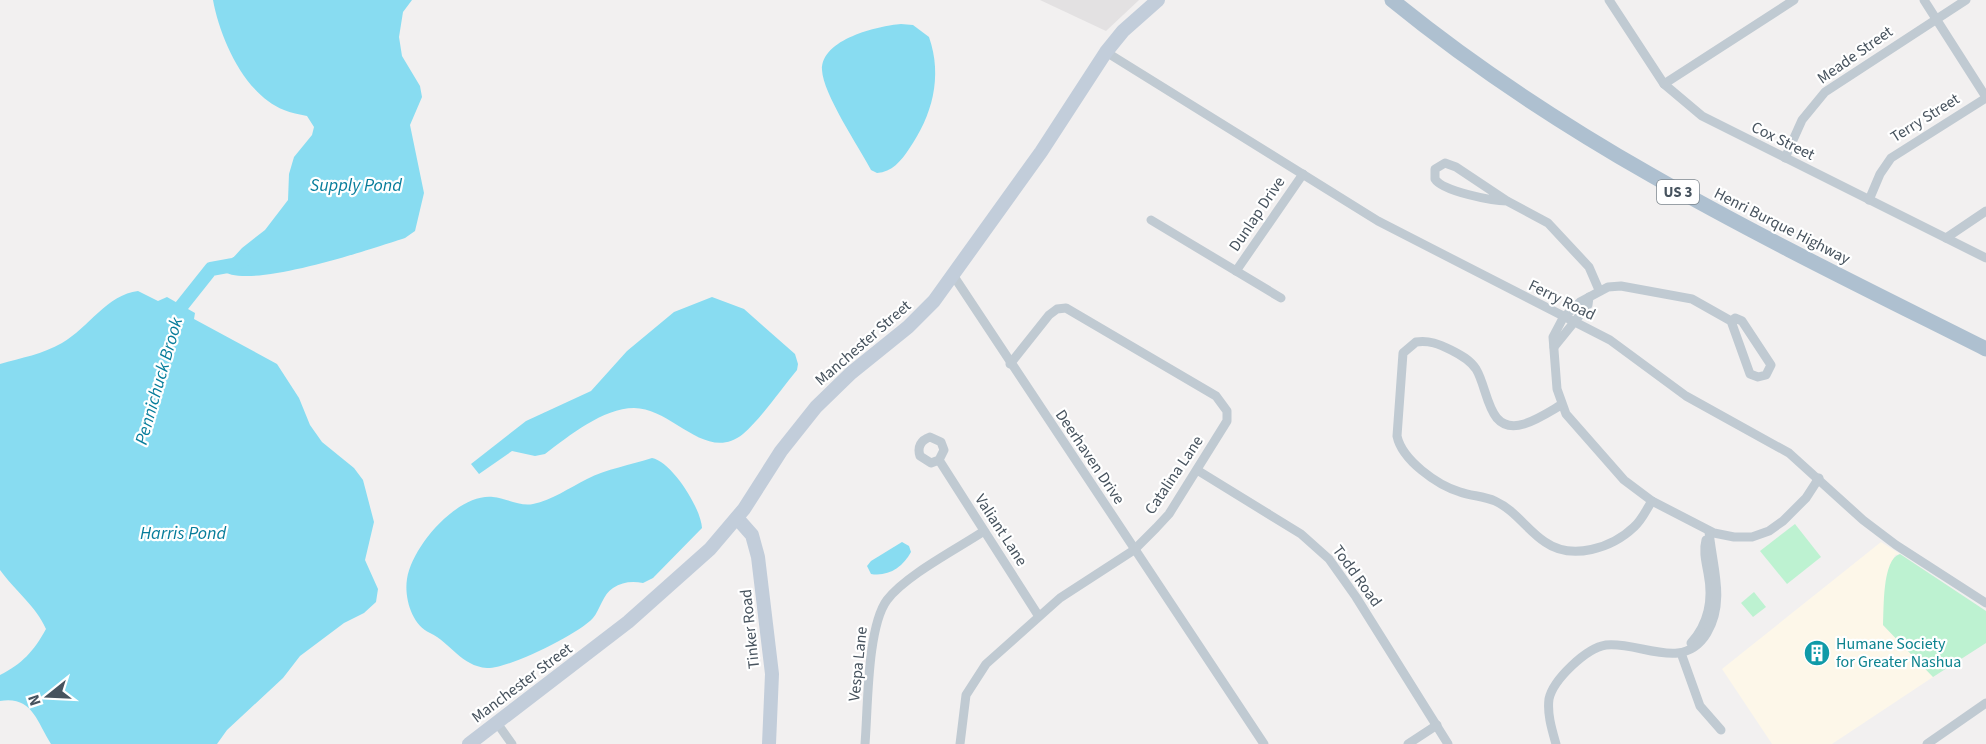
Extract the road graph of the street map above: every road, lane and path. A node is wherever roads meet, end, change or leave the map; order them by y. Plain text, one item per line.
1 (1158, 0) edge
2 (1392, 0) edge
3 (1794, 0) edge
4 (1924, 0) edge
5 (1966, 0) edge
6 (1613, 2) edge
7 (1936, 19) junction
8 (1106, 52) junction
9 (1664, 84) junction
10 (1986, 97) edge
11 (1785, 158) junction
12 (1303, 174) junction
13 (1869, 200) junction
14 (1507, 201) junction
15 (1986, 211) edge
16 (1151, 220) dead end
17 (1946, 238) junction
18 (1986, 258) edge
19 (1236, 271) junction
20 (952, 275) junction
21 (1599, 290) junction
22 (1589, 297) junction
23 (1281, 298) dead end
24 (1563, 318) junction
25 (1731, 321) junction
26 (1575, 323) junction
27 (1554, 347) junction
28 (1986, 349) edge
29 (1010, 364) junction
30 (1561, 405) junction
31 (939, 460) dead end
32 (1197, 470) junction
33 (1820, 478) junction
34 (1827, 486) junction
35 (1806, 498) junction
36 (1652, 501) junction
37 (737, 518) junction
38 (984, 531) junction
39 (1709, 531) junction
40 (1134, 550) junction
41 (1986, 603) edge
42 (1038, 615) junction
43 (1681, 653) junction
44 (1985, 705) edge
45 (497, 723) junction
46 (1437, 725) junction
47 (1721, 730) dead end
48 (468, 744) edge
49 (512, 744) edge
50 (769, 744) edge
51 (865, 744) edge
52 (960, 744) edge
53 (1264, 744) edge
54 (1408, 744) edge
55 (1448, 744) edge
56 (1556, 744) edge
57 (1927, 744) edge

1 - 8 street, Manchester Street
2 - 28 main road, Henri Burque Highway / US 3
3 - 9 street
4 - 7 street
5 - 7 street, Meade Street
6 - 9 street, Cox Street
7 - 10 street
7 - 11 street, Meade Street
8 - 12 street, Ferry Road
8 - 20 street, Manchester Street
9 - 11 street, Cox Street
10 - 13 street, Terry Street
11 - 13 street, Cox Street
12 - 19 street, Dunlap Drive
12 - 24 street, Ferry Road
13 - 17 street, Cox Street
14 - 14 street
14 - 21 street
15 - 17 street
16 - 19 street, Dunlap Drive
17 - 18 street, Cox Street
19 - 23 street, Dunlap Drive
20 - 29 street, Deerhaven Drive
20 - 37 street, Manchester Street
21 - 22 street
21 - 25 street
22 - 24 street
22 - 26 street
24 - 26 street, Ferry Road
24 - 27 street
25 - 25 street
26 - 27 street
26 - 33 street, Ferry Road
27 - 30 street
29 - 32 street, Catalina Lane
29 - 40 street, Deerhaven Drive
30 - 36 street
30 - 36 street
31 - 38 street, Valiant Lane
32 - 40 street, Catalina Lane
32 - 46 street, Todd Road
33 - 34 street, Ferry Road
33 - 35 street
34 - 35 street
34 - 41 street, Ferry Road
35 - 39 street
36 - 39 street
37 - 45 street, Manchester Street
37 - 50 street, Tinker Road
38 - 42 street, Valiant Lane
38 - 51 street, Vespa Lane
39 - 43 street
40 - 42 street, Catalina Lane
40 - 53 street, Deerhaven Drive
42 - 52 street, Catalina Lane
43 - 47 street
43 - 56 street
44 - 57 street
45 - 48 street, Manchester Street
45 - 49 street
46 - 54 street
46 - 55 street, Todd Road

